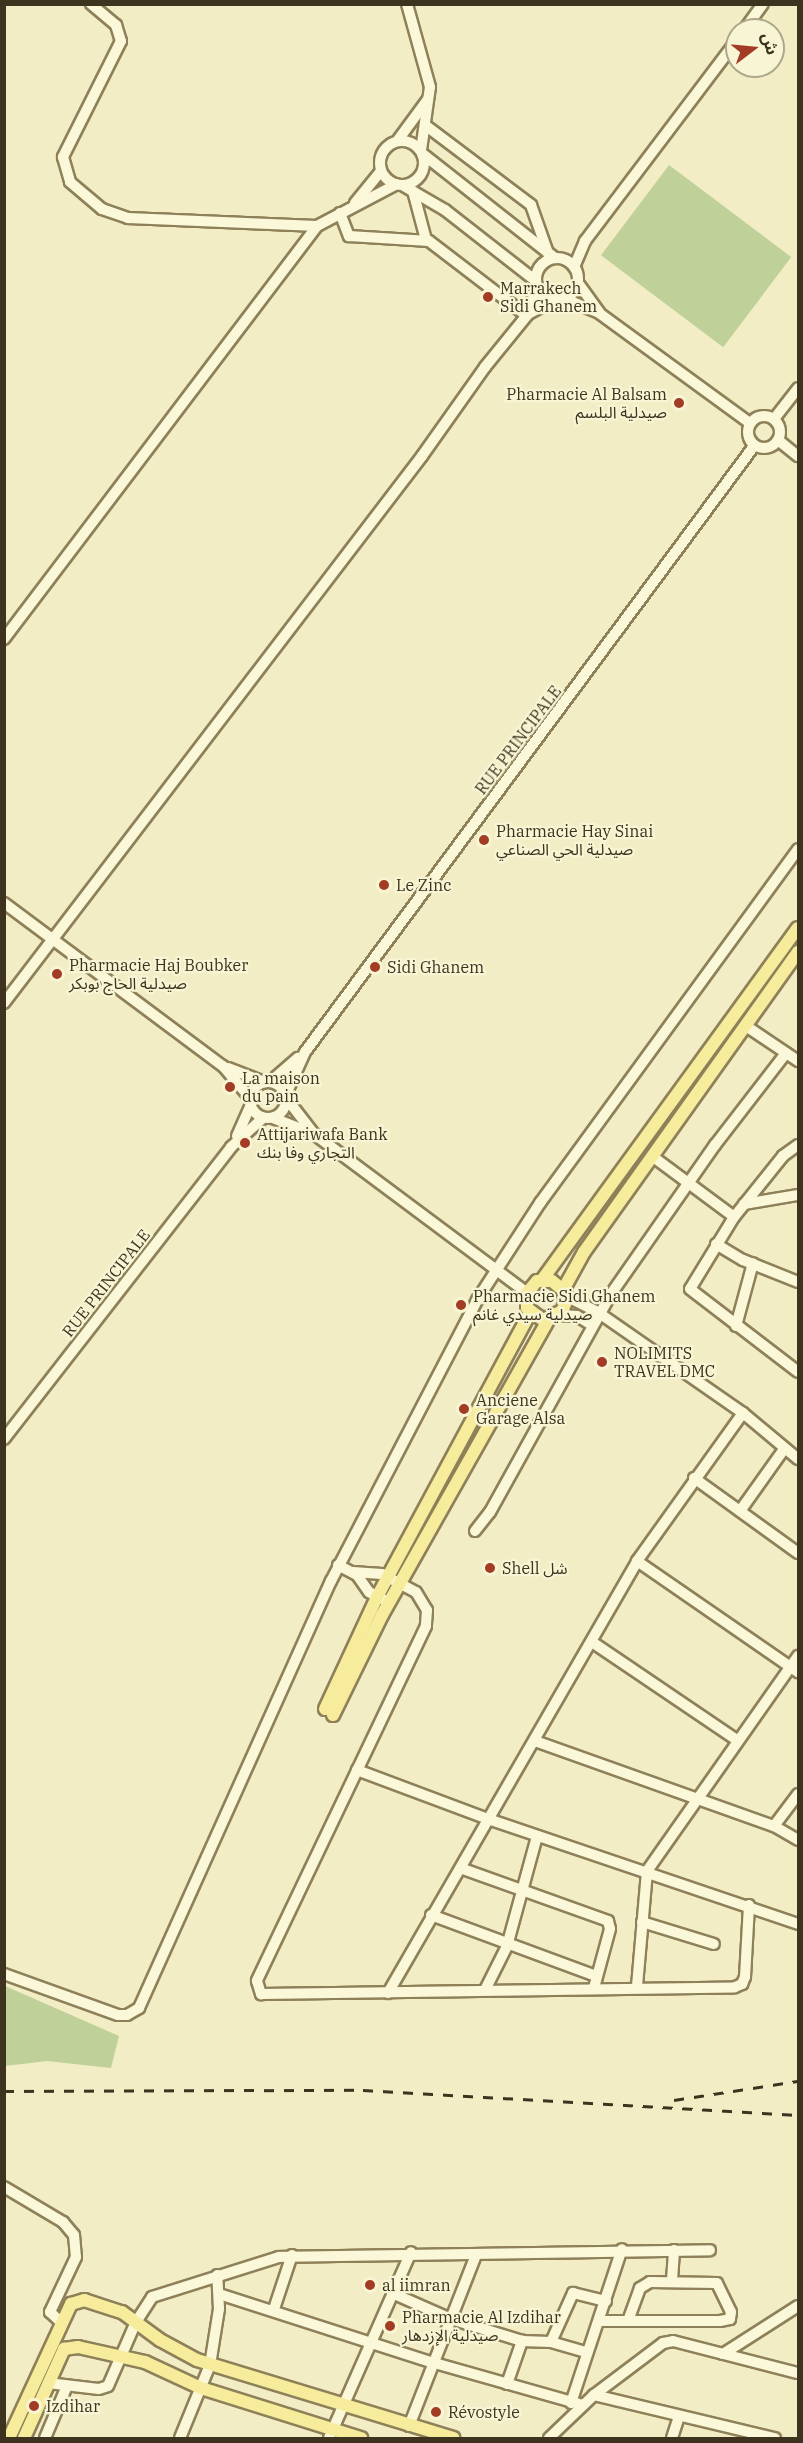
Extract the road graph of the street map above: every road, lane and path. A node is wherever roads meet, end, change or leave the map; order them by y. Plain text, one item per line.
1 (91, 4) edge
2 (407, 4) edge
3 (763, 4) edge
4 (753, 18) edge
5 (725, 55) edge
6 (428, 99) junction
7 (425, 125) junction
8 (398, 140) junction
9 (422, 153) junction
10 (381, 171) junction
11 (399, 185) junction
12 (413, 192) junction
13 (353, 205) junction
14 (340, 213) junction
15 (317, 226) junction
16 (426, 240) junction
17 (585, 241) junction
18 (554, 256) junction
19 (574, 267) junction
20 (578, 283) junction
21 (537, 284) junction
22 (559, 300) junction
23 (599, 313) junction
24 (528, 315) junction
25 (798, 388) edge
26 (774, 419) junction
27 (750, 423) junction
28 (778, 440) junction
29 (754, 446) junction
30 (798, 456) edge
31 (4, 639) edge
32 (798, 849) edge
33 (4, 903) edge
34 (798, 928) edge
35 (51, 939) junction
36 (798, 952) edge
37 (4, 1002) edge
38 (746, 1026) junction
39 (305, 1052) junction
40 (786, 1053) junction
41 (798, 1061) edge
42 (223, 1066) junction
43 (267, 1082) junction
44 (286, 1097) junction
45 (250, 1101) junction
46 (268, 1118) junction
47 (314, 1134) junction
48 (798, 1145) edge
49 (231, 1147) junction
50 (652, 1156) junction
51 (688, 1183) junction
52 (798, 1195) edge
53 (744, 1204) junction
54 (734, 1217) junction
55 (716, 1244) junction
56 (753, 1263) junction
57 (495, 1270) junction
58 (542, 1280) junction
59 (798, 1282) edge
60 (527, 1293) junction
61 (564, 1293) junction
62 (530, 1313) junction
63 (599, 1313) junction
64 (553, 1318) junction
65 (592, 1325) junction
66 (736, 1326) junction
67 (798, 1372) edge
68 (743, 1413) junction
69 (4, 1439) edge
70 (784, 1449) junction
71 (798, 1459) edge
72 (694, 1478) junction
73 (740, 1511) junction
74 (475, 1531) dead end
75 (798, 1553) edge
76 (638, 1561) junction
77 (338, 1565) junction
78 (354, 1572) junction
79 (388, 1576) junction
80 (400, 1583) junction
81 (383, 1600) junction
82 (592, 1642) junction
83 (798, 1656) edge
84 (795, 1669) edge
85 (329, 1712) dead end
86 (535, 1741) junction
87 (738, 1741) junction
88 (357, 1770) junction
89 (798, 1794) edge
90 (696, 1799) junction
91 (491, 1820) junction
92 (798, 1824) edge
93 (774, 1826) junction
94 (537, 1836) junction
95 (795, 1837) edge
96 (463, 1869) junction
97 (647, 1871) junction
98 (525, 1891) junction
99 (749, 1905) junction
100 (431, 1915) junction
101 (642, 1922) junction
102 (798, 1924) edge
103 (714, 1944) dead end
104 (507, 1946) junction
105 (4, 1974) edge
106 (595, 1982) junction
107 (637, 1986) junction
108 (485, 1990) junction
109 (388, 1993) junction
110 (4, 2187) edge
111 (622, 2249) junction
112 (674, 2250) junction
113 (711, 2250) dead end
114 (411, 2252) junction
115 (291, 2255) junction
116 (476, 2255) junction
117 (217, 2275) junction
118 (672, 2280) junction
119 (392, 2293) junction
120 (219, 2294) junction
121 (606, 2301) junction
122 (798, 2306) edge
123 (274, 2309) junction
124 (451, 2319) junction
125 (599, 2321) junction
126 (628, 2321) junction
127 (678, 2321) junction
128 (136, 2322) junction
129 (62, 2323) junction
130 (522, 2341) junction
131 (371, 2342) junction
132 (551, 2342) junction
133 (673, 2342) junction
134 (587, 2352) junction
135 (723, 2354) junction
136 (122, 2357) junction
137 (431, 2362) junction
138 (210, 2365) junction
139 (798, 2373) edge
140 (48, 2383) junction
141 (507, 2384) junction
142 (68, 2386) junction
143 (201, 2388) junction
144 (594, 2395) junction
145 (577, 2404) junction
146 (344, 2406) junction
147 (679, 2417) junction
148 (409, 2426) junction
149 (331, 2434) edge
150 (9, 2439) edge
151 (24, 2439) edge
152 (45, 2439) edge
153 (180, 2439) edge
154 (362, 2439) edge
155 (453, 2439) edge
156 (549, 2439) edge
157 (672, 2439) edge
158 (775, 2439) edge

1 - 15 street
2 - 6 street
3 - 4 street
5 - 17 street
6 - 7 street
6 - 8 street
7 - 9 street
7 - 18 street
8 - 9 street
8 - 10 street
9 - 11 street
9 - 18 street
10 - 11 street
10 - 13 street
11 - 12 street
11 - 13 street
12 - 16 street
12 - 21 street
13 - 14 street
14 - 15 street
14 - 16 street
15 - 31 street
16 - 24 street
17 - 18 street
17 - 19 street
18 - 19 street
18 - 21 street
19 - 20 street
20 - 22 street
20 - 23 street
21 - 22 street
21 - 24 street
22 - 23 street
22 - 24 street
23 - 27 street
24 - 35 street
25 - 26 street
26 - 27 street
26 - 28 street
27 - 29 street
28 - 29 street
28 - 30 street
29 - 39 street, RUE PRINCIPALE
32 - 57 street
33 - 35 street
34 - 58 main road
35 - 37 street
35 - 42 street
36 - 38 main road
38 - 40 street
38 - 50 main road
39 - 43 street
39 - 44 street
40 - 41 street
40 - 51 street
42 - 43 street
42 - 45 street
43 - 44 street
43 - 45 street
44 - 46 street
44 - 47 street
45 - 46 street
45 - 49 street
46 - 47 street
46 - 49 street
47 - 57 street
48 - 53 street
49 - 69 street, RUE PRINCIPALE
50 - 51 street
50 - 61 main road
51 - 54 street
51 - 63 street
52 - 53 street
53 - 54 street
54 - 55 street
55 - 56 street
55 - 66 street
56 - 59 street
56 - 66 street
57 - 60 street
57 - 77 street
58 - 60 main road
58 - 61 main road
60 - 62 main road
61 - 63 street
61 - 64 main road
62 - 64 main road
62 - 79 main road
63 - 65 street
63 - 68 street
64 - 65 street
64 - 80 main road
65 - 74 street
66 - 67 street
68 - 70 street
68 - 72 street
70 - 71 street
70 - 73 street
72 - 73 street
72 - 76 street
73 - 75 street
76 - 82 street
76 - 84 street
77 - 78 street
77 - 105 street
78 - 79 street
78 - 81 street
79 - 80 street
79 - 81 main road
80 - 81 main road
80 - 88 street
81 - 85 main road
82 - 86 street
82 - 87 street
83 - 84 street
84 - 87 street
86 - 90 street
86 - 91 street
87 - 90 street
88 - 91 street
88 - 109 street
89 - 93 street
90 - 93 street
90 - 97 street
91 - 94 street
91 - 96 street
92 - 95 street
93 - 95 street
94 - 97 street
94 - 98 street
96 - 98 street
96 - 100 street
97 - 99 street
97 - 101 street
98 - 104 street
98 - 106 street
99 - 102 street
99 - 107 street
100 - 104 street
100 - 109 street
101 - 103 street
101 - 107 street
104 - 106 street
104 - 108 street
106 - 107 street
106 - 108 street
108 - 109 street
110 - 129 street
111 - 112 street
111 - 116 street
111 - 121 street
112 - 113 street
112 - 118 street
114 - 115 street
114 - 116 street
114 - 119 street
115 - 117 street
115 - 123 street
116 - 124 street
117 - 120 street
117 - 128 street
118 - 126 street
118 - 127 street
119 - 124 street
119 - 131 street
120 - 123 street
120 - 138 street
121 - 125 street
121 - 132 street
122 - 135 street
123 - 131 street
124 - 130 street
124 - 137 street
125 - 126 street
125 - 134 street
126 - 127 street
127 - 133 street
128 - 129 main road
128 - 136 street
128 - 138 main road
129 - 150 main road
130 - 132 street
130 - 141 street
131 - 137 street
131 - 146 street
132 - 134 street
133 - 135 street
133 - 144 street
134 - 145 street
135 - 139 street
136 - 140 main road
136 - 142 street
136 - 143 main road
137 - 141 street
137 - 148 street
138 - 143 street
138 - 146 main road
140 - 142 street
140 - 151 main road
141 - 145 street
142 - 152 street
143 - 149 main road
143 - 153 street
144 - 145 street
144 - 147 street
145 - 156 street
146 - 148 main road
146 - 149 street
147 - 157 street
147 - 158 street
148 - 155 main road
149 - 154 main road

